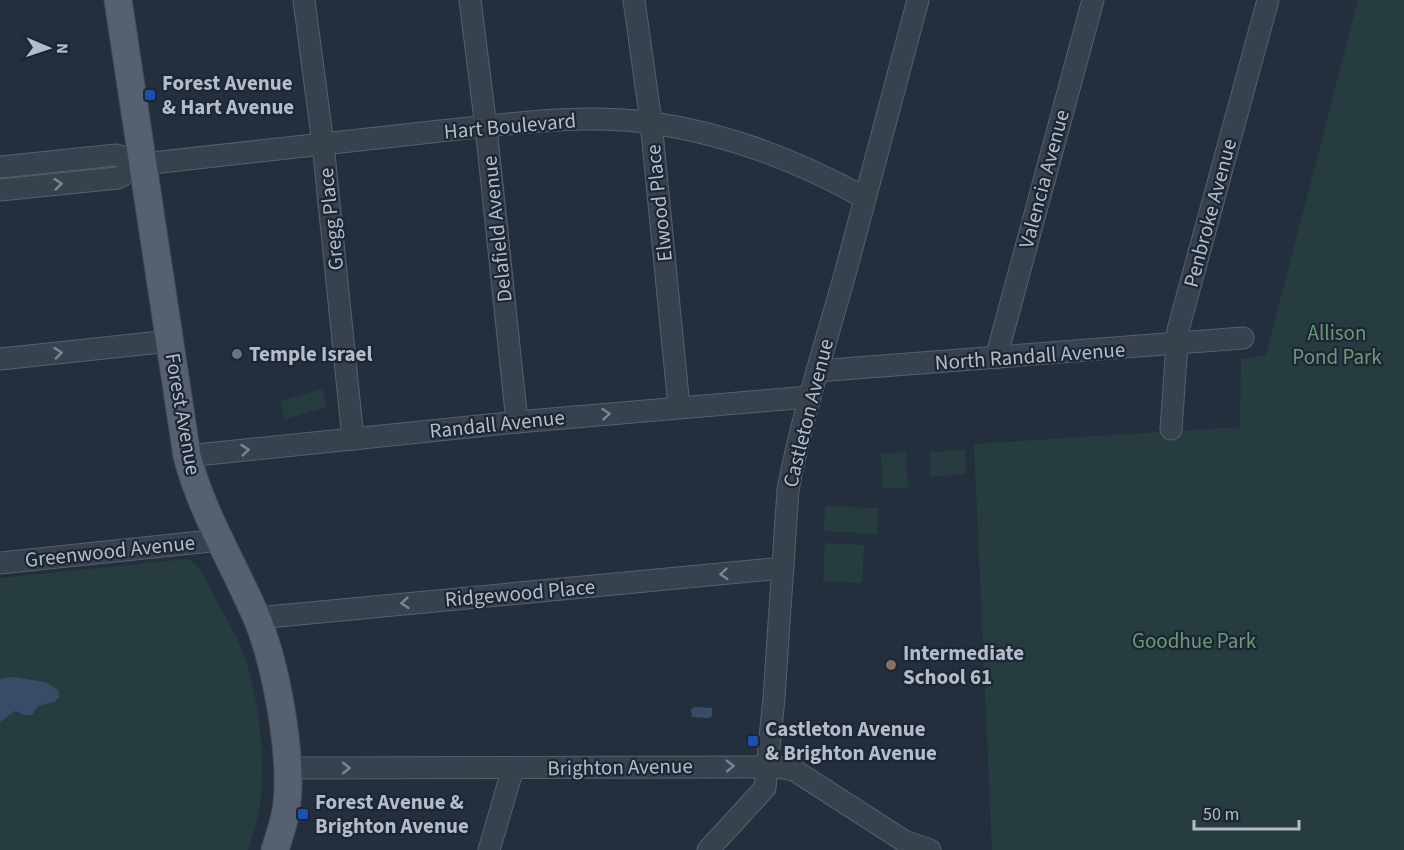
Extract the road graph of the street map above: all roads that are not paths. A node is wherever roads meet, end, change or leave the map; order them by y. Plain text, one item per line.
1 (118, 0) edge
2 (304, 0) edge
3 (470, 0) edge
4 (634, 0) edge
5 (918, 0) edge
6 (1093, 0) edge
7 (1268, 0) edge
8 (651, 122) junction
9 (486, 127) junction
10 (323, 144) junction
11 (143, 164) junction
12 (0, 167) edge
13 (0, 190) edge
14 (865, 198) junction
15 (1243, 338) dead end
16 (170, 341) junction
17 (1177, 344) junction
18 (996, 358) junction
19 (0, 360) edge
20 (817, 371) junction
21 (808, 397) junction
22 (679, 407) junction
23 (517, 422) junction
24 (1171, 429) dead end
25 (353, 439) junction
26 (187, 456) junction
27 (220, 540) junction
28 (0, 563) edge
29 (783, 568) junction
30 (257, 618) junction
31 (768, 767) junction
32 (288, 768) junction
33 (513, 768) junction
34 (901, 846) edge
35 (275, 850) edge
36 (489, 850) edge
37 (708, 850) edge
38 (930, 850) edge

1 - 11 main road, Forest Avenue
2 - 10 street, Gregg Place
3 - 9 street, Delafield Avenue
4 - 8 street, Elwood Place
5 - 14 street, Castleton Avenue
6 - 18 street, Valencia Avenue
7 - 17 street, Penbroke Avenue
8 - 9 street, Hart Boulevard
8 - 14 street, Hart Boulevard
8 - 22 street, Elwood Place
9 - 10 street, Hart Boulevard
9 - 23 street, Delafield Avenue
10 - 11 street, Hart Boulevard
10 - 25 street, Gregg Place
11 - 12 street, Hart Boulevard
13 -> 11 street, Hart Boulevard
11 - 16 main road, Forest Avenue
14 - 20 street, Castleton Avenue
15 - 17 street, North Randall Avenue
19 -> 16 street
16 - 26 main road, Forest Avenue
17 - 18 street, North Randall Avenue
17 - 24 street, Penbroke Avenue
18 - 20 street, North Randall Avenue
20 - 21 street, Castleton Avenue
21 - 22 street, Randall Avenue
21 - 29 street, Castleton Avenue
23 -> 22 street, Randall Avenue
23 - 25 street, Randall Avenue
26 -> 25 street, Randall Avenue
26 - 27 main road, Forest Avenue
27 - 28 street, Greenwood Avenue
27 - 30 main road, Forest Avenue
29 -> 30 street, Ridgewood Place
29 - 31 street, Castleton Avenue
30 - 32 main road, Forest Avenue
33 -> 31 street, Brighton Avenue
31 - 34 street, Brighton Avenue
31 - 37 street, Castleton Avenue
32 -> 33 street, Brighton Avenue
32 - 35 main road, Forest Avenue
33 - 36 street
34 - 38 street, Brighton Avenue

